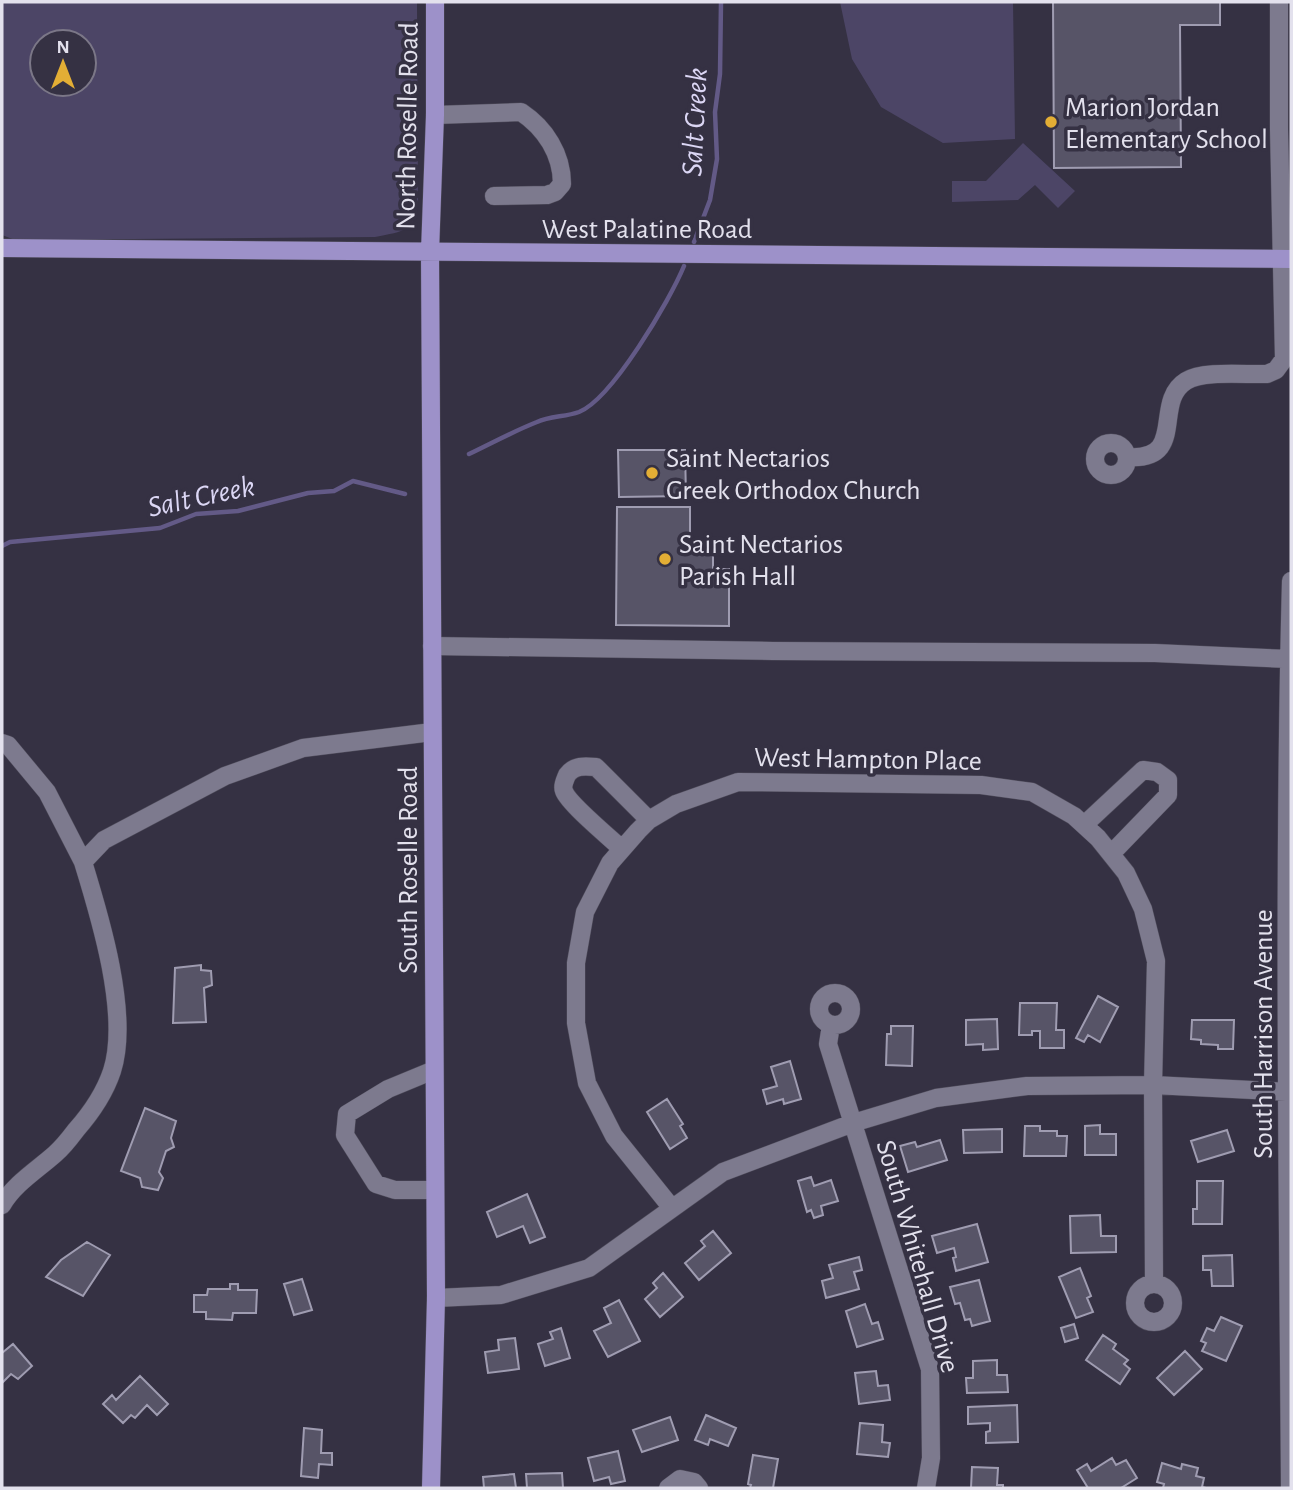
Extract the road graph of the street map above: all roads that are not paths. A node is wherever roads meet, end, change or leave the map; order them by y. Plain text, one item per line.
1 (435, 2) edge
2 (1279, 2) edge
3 (435, 115) junction
4 (494, 196) dead end
5 (2, 248) edge
6 (430, 252) junction
7 (1287, 259) edge
8 (1128, 457) dead end
9 (1291, 580) edge
10 (432, 646) junction
11 (1290, 667) edge
12 (432, 732) junction
13 (2, 743) edge
14 (649, 820) junction
15 (1084, 825) junction
16 (622, 849) junction
17 (1111, 854) junction
18 (83, 862) junction
19 (831, 1026) dead end
20 (434, 1070) junction
21 (1153, 1085) junction
22 (1290, 1092) edge
23 (853, 1123) junction
24 (435, 1190) junction
25 (2, 1205) edge
26 (671, 1207) junction
27 (1154, 1284) dead end
28 (436, 1298) junction
29 (431, 1488) edge
30 (668, 1488) edge
31 (699, 1488) edge
32 (926, 1488) edge
33 (1290, 1488) edge

1 - 3 main road, North Roselle Road
2 - 7 street
3 - 4 street
3 - 6 main road, North Roselle Road
5 - 6 main road, West Palatine Road
6 - 7 main road, West Palatine Road
6 - 10 main road, South Roselle Road
7 - 8 street
9 - 11 street, South Harrison Avenue
10 - 11 street
10 - 12 main road, South Roselle Road
11 - 22 street, South Harrison Avenue
12 - 18 street
12 - 20 main road, South Roselle Road
13 - 18 street
14 - 15 street, West Hampton Place
14 - 16 street, West Hampton Place
14 - 16 street
15 - 17 street, West Hampton Place
15 - 17 street
16 - 26 street, West Hampton Place
17 - 21 street, West Hampton Place
18 - 25 street
19 - 23 street, South Whitehall Drive
20 - 24 main road, South Roselle Road
20 - 24 street
21 - 22 street
21 - 23 street
21 - 27 street, West Hampton Place
22 - 33 street, South Harrison Avenue
23 - 26 street
23 - 32 street, South Whitehall Drive
24 - 28 main road, South Roselle Road
26 - 28 street
28 - 29 main road, South Roselle Road
30 - 31 street

